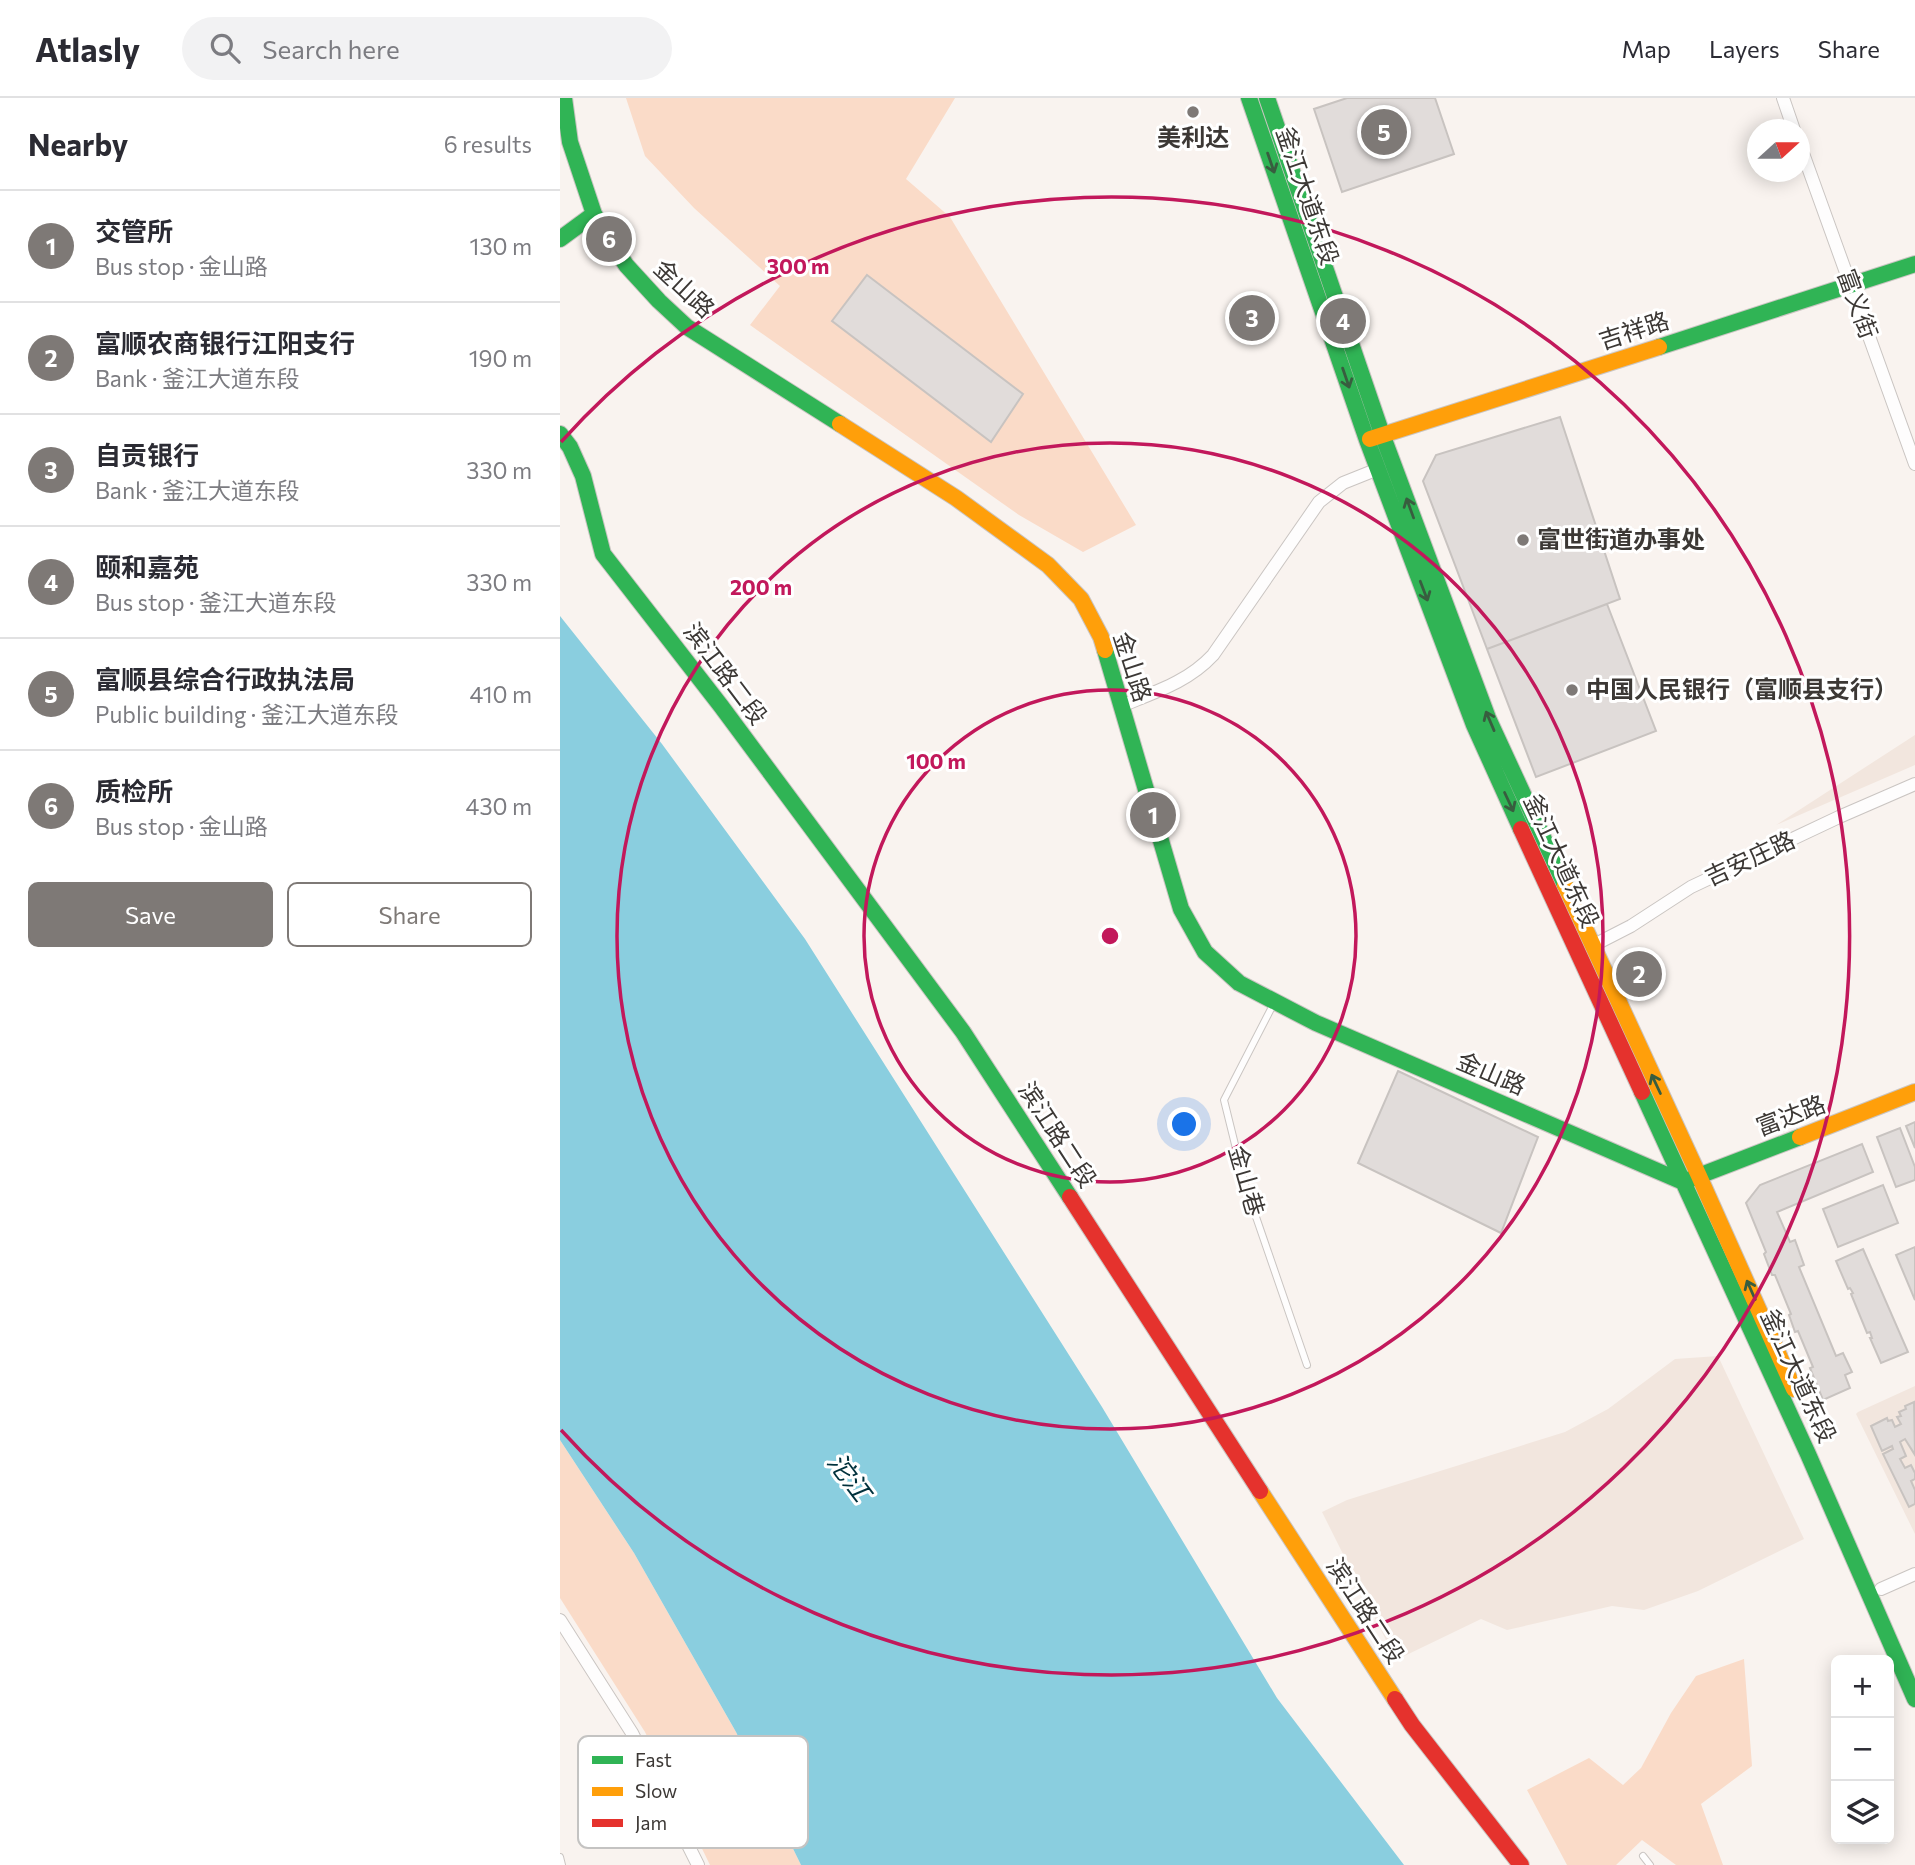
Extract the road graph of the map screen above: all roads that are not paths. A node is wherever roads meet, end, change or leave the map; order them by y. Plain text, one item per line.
1 (564, 98) edge
2 (1249, 98) edge
3 (1266, 98) edge
4 (1783, 98) edge
5 (1790, 119) edge
6 (1810, 173) edge
7 (594, 214) junction
8 (560, 239) edge
9 (1915, 264) edge
10 (1851, 286) junction
11 (560, 434) edge
12 (1374, 437) junction
13 (1915, 464) edge
14 (1378, 469) junction
15 (1121, 706) junction
16 (1915, 784) edge
17 (1592, 946) junction
18 (1275, 1002) junction
19 (1915, 1092) edge
20 (1699, 1176) junction
21 (1683, 1182) junction
22 (1307, 1365) dead end
23 (1915, 1574) edge
24 (1881, 1589) junction
25 (560, 1620) edge
26 (1915, 1668) edge
27 (1915, 1699) edge
28 (634, 1736) edge
29 (690, 1848) edge
30 (1643, 1856) dead end
31 (560, 1857) edge
32 (562, 1865) edge
33 (698, 1865) edge
34 (1521, 1865) edge
35 (1650, 1865) edge

1 - 7 street, 金山路
2 -> 12 street, 釜江大道东段
3 - 12 street, 釜江大道东段
4 - 5 street
6 - 10 street, 富义街
7 - 8 street
7 - 15 street, 金山路
9 - 10 street, 吉祥路
10 - 12 street, 吉祥路
10 - 13 street, 富义街
11 - 34 street, 滨江路二段
12 - 14 street, 釜江大道东段
17 -> 12 street, 釜江大道东段
14 - 15 street
14 -> 21 street, 釜江大道东段
15 - 18 street, 金山路
16 - 17 street, 吉安庄路
20 -> 17 street, 釜江大道东段
18 - 21 street, 金山路
18 - 22 lane, 金山巷
19 - 20 street, 富达路
20 - 21 street, 富达路
24 -> 20 street, 釜江大道东段
21 - 27 street, 釜江大道东段
23 - 24 street
24 - 26 street, 釜江大道东段
25 - 28 street
29 - 33 street
30 - 35 lane
31 - 32 lane

